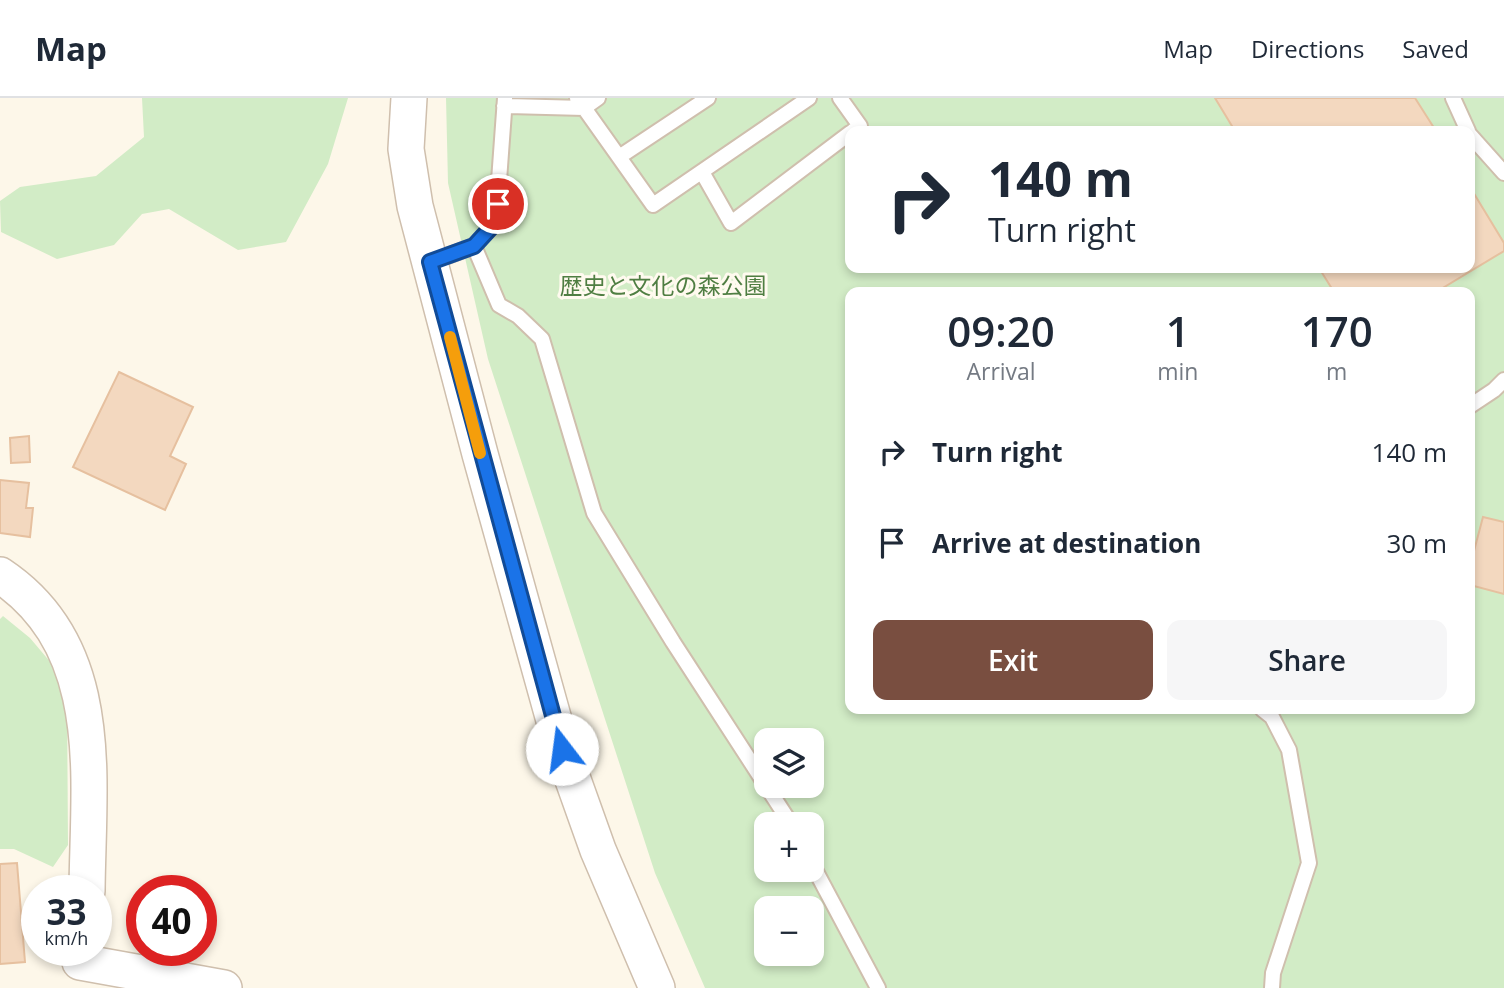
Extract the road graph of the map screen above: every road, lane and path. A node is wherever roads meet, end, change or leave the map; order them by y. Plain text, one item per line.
1 (409, 98) edge
2 (598, 98) edge
3 (708, 98) edge
4 (809, 98) edge
5 (840, 98) edge
6 (1453, 98) edge
7 (505, 102) edge
8 (580, 103) edge
9 (860, 126) edge
10 (1466, 126) edge
11 (845, 137) edge
12 (1475, 140) edge
13 (619, 157) junction
14 (702, 172) junction
15 (1504, 173) edge
16 (474, 246) junction
17 (430, 262) junction
18 (1504, 380) edge
19 (1475, 403) edge
20 (0, 575) edge
21 (1268, 714) edge
22 (782, 812) edge
23 (87, 875) edge
24 (822, 882) edge
25 (79, 967) edge
26 (224, 988) edge
27 (657, 988) edge
28 (878, 988) edge
29 (1272, 988) edge

1 - 17 street
2 - 8 lane
3 - 13 lane
4 - 14 lane
5 - 9 lane
6 - 10 lane
7 - 8 lane
7 - 16 lane
8 - 13 lane
11 - 14 lane
12 - 15 lane
13 - 14 lane
16 - 17 lane
16 - 22 lane
17 - 27 street
18 - 19 lane
20 - 23 street
21 - 29 lane
24 - 28 lane
25 - 26 street

